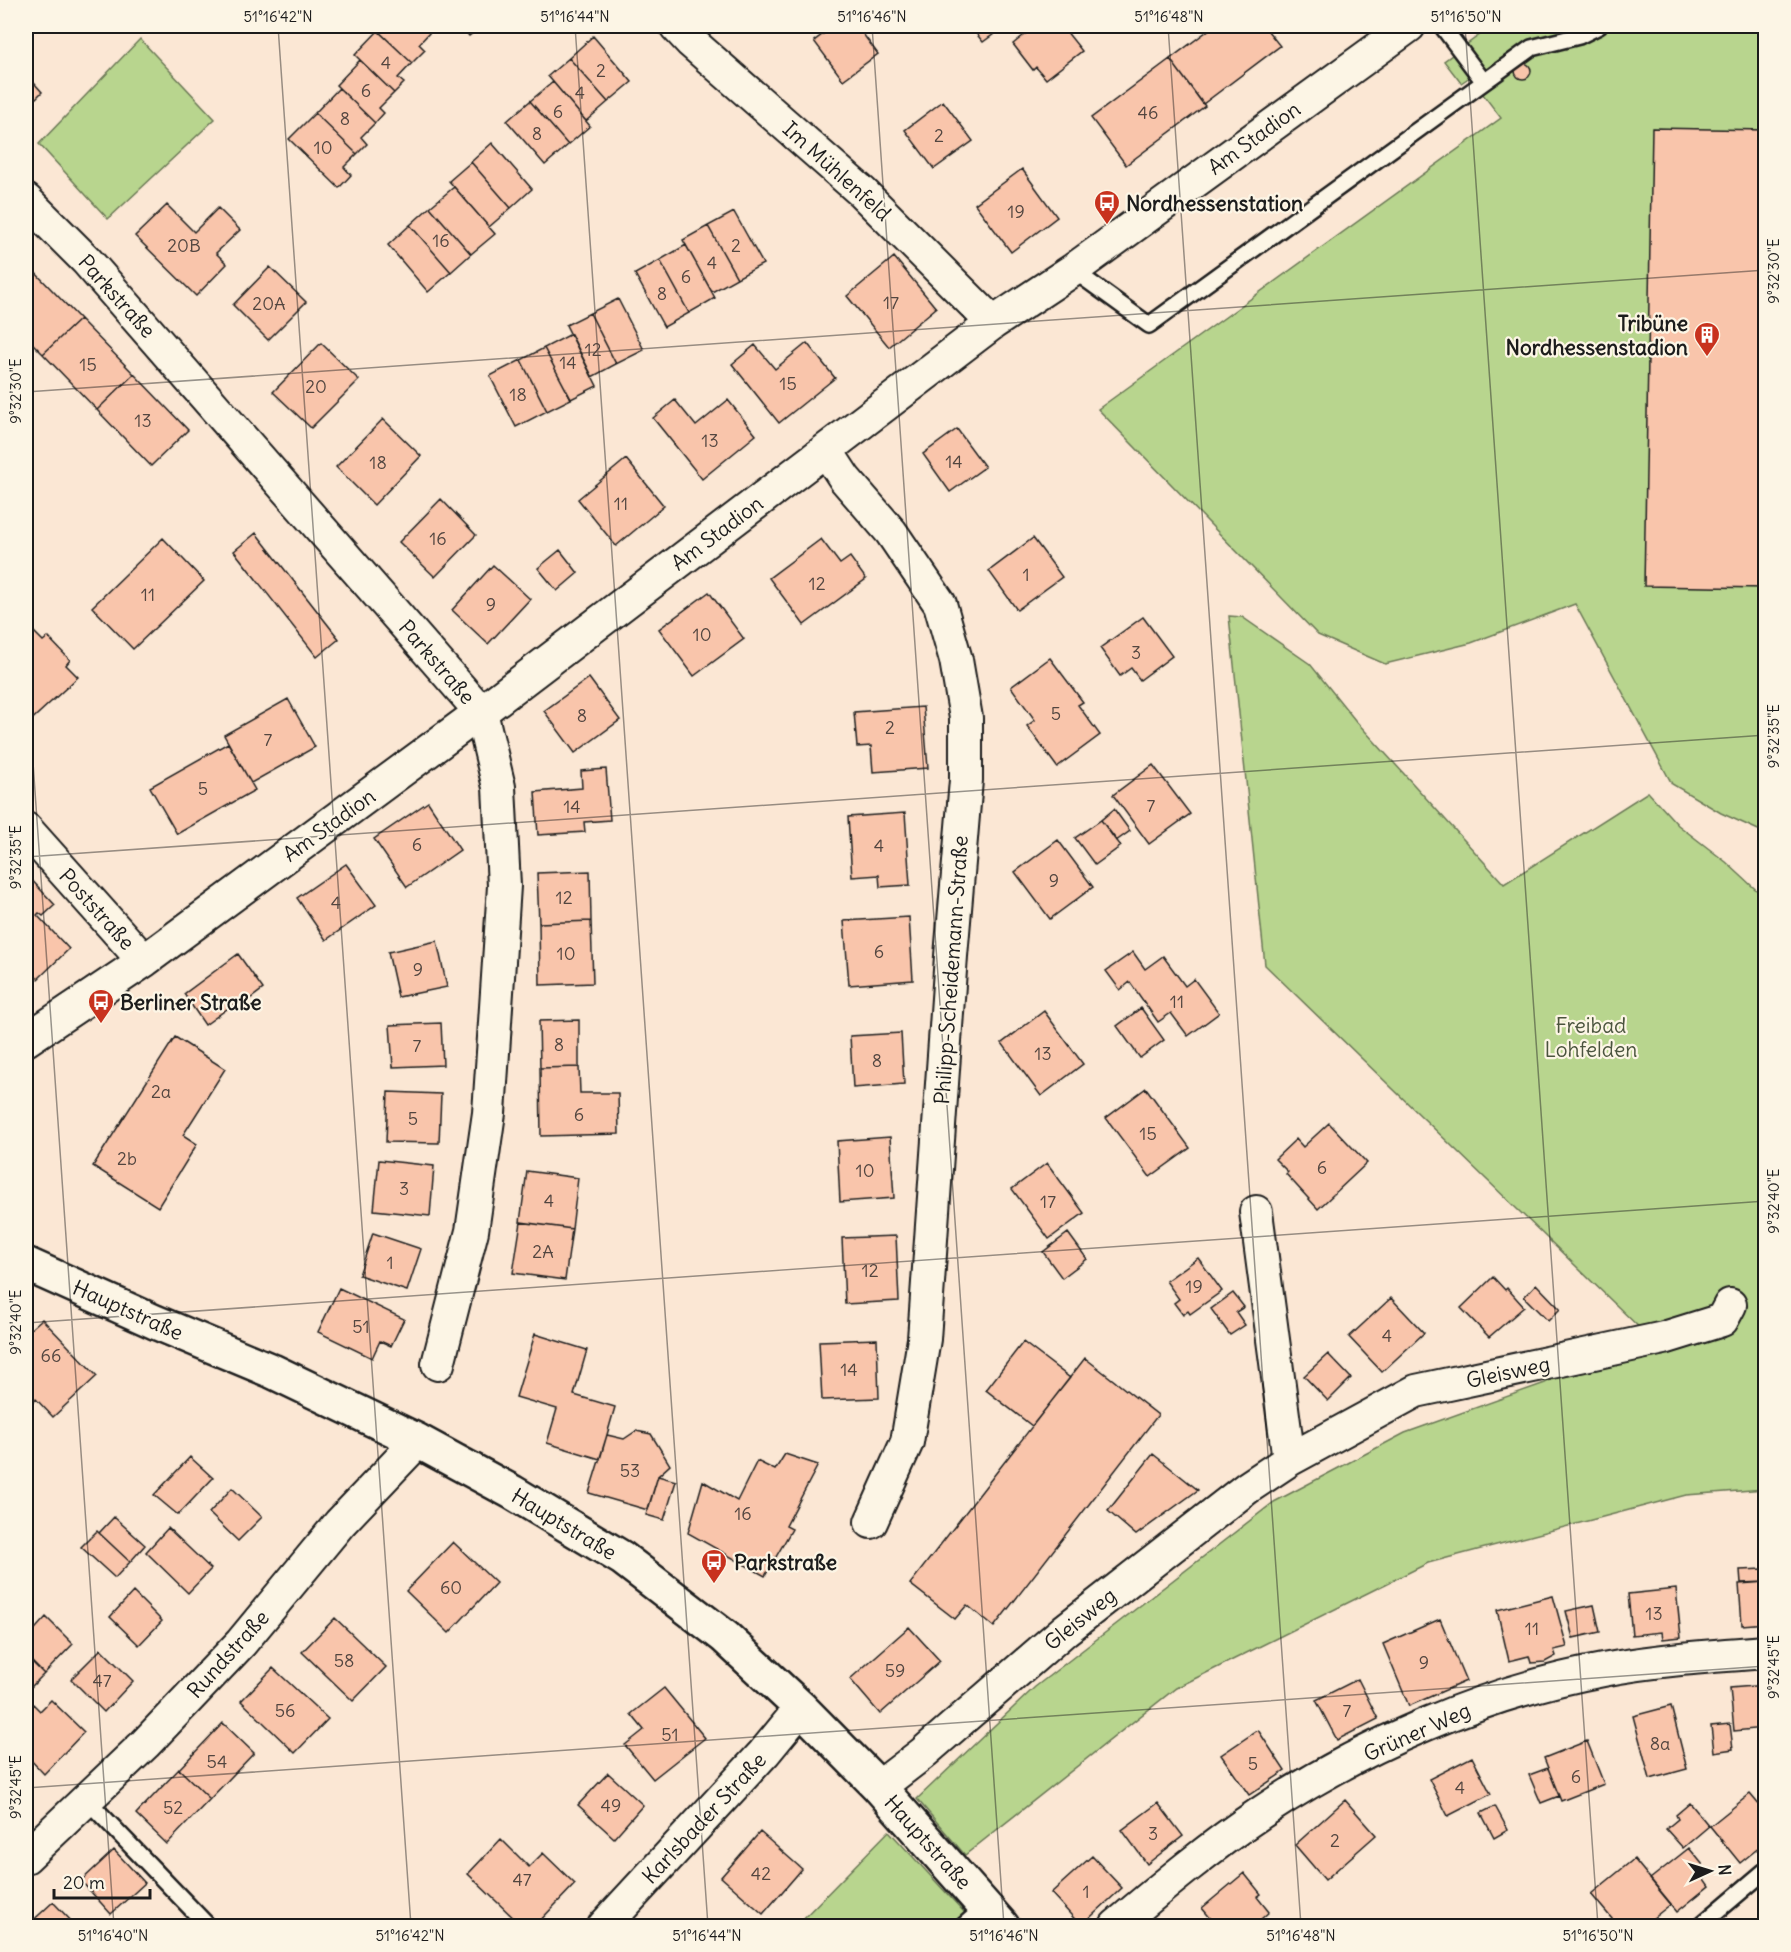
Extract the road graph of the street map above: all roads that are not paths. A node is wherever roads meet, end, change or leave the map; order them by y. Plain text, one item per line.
1 (676, 26) edge
2 (1409, 26) edge
3 (1442, 26) edge
4 (1599, 26) edge
5 (1484, 82) junction
6 (26, 200) edge
7 (1073, 270) junction
8 (993, 323) junction
9 (826, 450) junction
10 (481, 712) junction
11 (26, 829) edge
12 (144, 961) junction
13 (26, 1040) edge
14 (1256, 1212) dead end
15 (26, 1264) edge
16 (1730, 1305) dead end
17 (438, 1364) dead end
18 (418, 1441) junction
19 (1289, 1460) junction
20 (871, 1522) dead end
21 (1766, 1652) edge
22 (801, 1708) junction
23 (879, 1787) junction
24 (87, 1800) junction
25 (26, 1857) edge
26 (1766, 1870) edge
27 (983, 1920) edge
28 (208, 1926) edge
29 (604, 1926) edge
30 (1116, 1926) edge
31 (1700, 1926) edge

1 - 8 street, Im Mühlenfeld
2 - 7 street, Am Stadion
3 - 5 lane
4 - 5 lane
5 - 7 lane
6 - 10 street, Parkstraße
7 - 8 street, Am Stadion
8 - 9 street, Am Stadion
9 - 10 street, Am Stadion
9 - 20 street, Philipp-Scheidemann-Straße
10 - 12 street, Am Stadion
10 - 17 street, Parkstraße
11 - 12 street, Poststraße
12 - 13 street, Am Stadion
14 - 19 street
15 - 18 main road, Hauptstraße
16 - 19 street, Gleisweg
18 - 22 main road, Hauptstraße
18 - 24 street, Rundstraße
19 - 23 street, Gleisweg
21 - 30 street, Grüner Weg
22 - 23 main road, Hauptstraße
22 - 29 street, Karlsbader Straße
23 - 27 main road, Hauptstraße
24 - 25 street, Rundstraße
24 - 28 lane
26 - 31 lane

